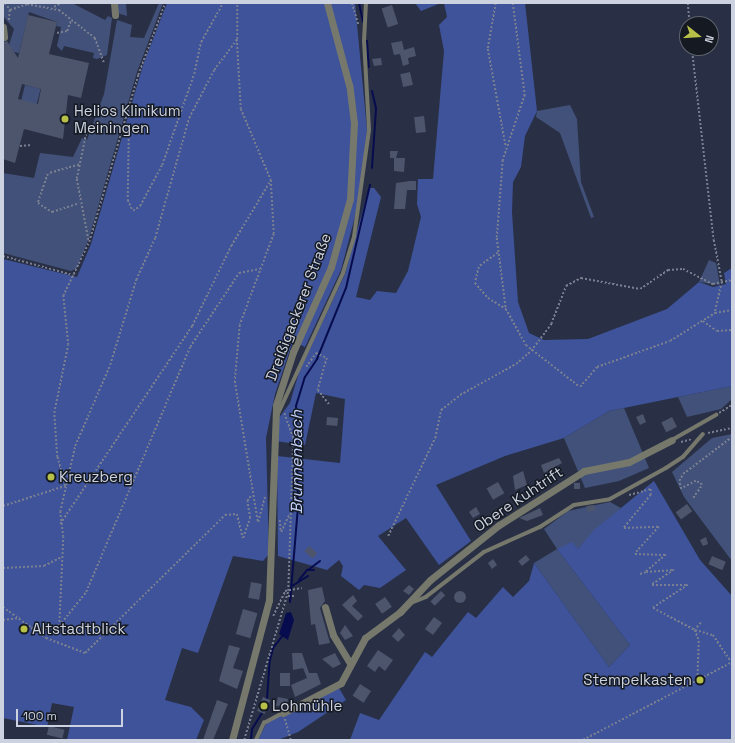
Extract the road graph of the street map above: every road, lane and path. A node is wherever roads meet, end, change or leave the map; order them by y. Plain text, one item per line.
1 (6, 3) edge
2 (26, 3) edge
3 (61, 3) edge
4 (114, 3) edge
5 (165, 3) edge
6 (223, 3) edge
7 (237, 3) edge
8 (327, 3) edge
9 (352, 3) edge
10 (366, 3) edge
11 (496, 3) edge
12 (513, 3) edge
13 (688, 3) edge
14 (53, 8) junction
15 (10, 10) junction
16 (115, 15) dead end
17 (689, 16) edge
18 (71, 20) junction
19 (6, 24) edge
20 (360, 29) dead end
21 (57, 33) dead end
22 (4, 37) edge
23 (237, 39) junction
24 (693, 56) edge
25 (104, 63) dead end
26 (88, 126) dead end
27 (124, 129) junction
28 (32, 145) dead end
29 (20, 146) dead end
30 (506, 149) junction
31 (79, 165) junction
32 (271, 180) junction
33 (79, 203) junction
34 (90, 242) junction
35 (498, 253) junction
36 (3, 256) edge
37 (260, 269) junction
38 (73, 275) junction
39 (732, 280) edge
40 (722, 282) junction
41 (506, 309) junction
42 (732, 310) edge
43 (715, 313) junction
44 (703, 320) junction
45 (732, 330) edge
46 (531, 351) junction
47 (316, 353) dead end
48 (329, 404) dead end
49 (732, 405) edge
50 (716, 415) joint
51 (286, 418) dead end
52 (273, 426) junction
53 (703, 434) dead end
54 (732, 437) edge
55 (672, 440) joint
56 (66, 486) junction
57 (266, 492) dead end
58 (251, 496) junction
59 (623, 498) dead end
60 (693, 498) dead end
61 (3, 506) edge
62 (273, 511) junction
63 (290, 513) junction
64 (60, 525) junction
65 (388, 536) dead end
66 (62, 557) junction
67 (3, 568) edge
68 (646, 572) junction
69 (640, 574) dead end
70 (288, 588) junction
71 (302, 588) dead end
72 (287, 596) junction
73 (294, 596) dead end
74 (410, 603) junction
75 (3, 607) edge
76 (325, 607) dead end
77 (272, 617) dead end
78 (20, 618) junction
79 (3, 620) edge
80 (700, 624) dead end
81 (58, 626) junction
82 (23, 627) dead end
83 (36, 630) junction
84 (695, 630) junction
85 (731, 662) edge
86 (350, 663) junction
87 (698, 679) junction
88 (283, 713) junction
89 (232, 740) edge
90 (244, 740) edge
91 (256, 740) edge
92 (291, 740) edge
93 (584, 740) edge

1 - 15 path
2 - 14 path
2 - 15 path
3 - 14 path
4 - 16 street
5 - 27 path
6 - 27 path
7 - 23 path
8 - 52 street, Dreißigackerer Straße
9 - 20 path
10 - 52 lane
11 - 30 path
12 - 30 path
13 - 17 path
14 - 18 path
15 - 19 path
18 - 21 path
18 - 25 path
19 - 22 street
23 - 32 path
23 - 56 path
24 - 40 path
26 - 31 path
27 - 34 path
28 - 29 path
30 - 35 path
31 - 33 path
31 - 33 path
32 - 37 path
32 - 64 path
33 - 34 path
34 - 38 path
35 - 41 path
35 - 41 path
36 - 38 path
37 - 58 path
37 - 81 path
38 - 56 path
39 - 40 path
40 - 43 path
40 - 46 path
41 - 46 path
42 - 43 path
43 - 44 path
44 - 45 path
44 - 46 path
46 - 65 path
47 - 48 path
49 - 50 path
50 - 55 lane, Obere Kuhtrift
51 - 63 path
52 - 62 street, Dreißigackerer Straße
53 - 74 lane
54 - 60 path
55 - 74 street, Obere Kuhtrift
56 - 61 path
56 - 64 path
57 - 58 path
58 - 83 path
59 - 68 path
62 - 63 path
62 - 89 street, Dreißigackerer Straße
63 - 70 path
64 - 66 path
66 - 67 path
66 - 81 path
68 - 69 path
68 - 84 path
70 - 71 path
70 - 72 path
70 - 77 path
72 - 73 path
72 - 90 path
74 - 86 street, Obere Kuhtrift
75 - 78 path
76 - 86 street
78 - 79 path
78 - 83 path
80 - 84 path
81 - 83 path
82 - 83 path
84 - 85 path
84 - 87 path
85 - 87 path
86 - 88 street, Obere Kuhtrift
87 - 93 path
88 - 91 lane, Obere Kuhtrift
88 - 92 path

